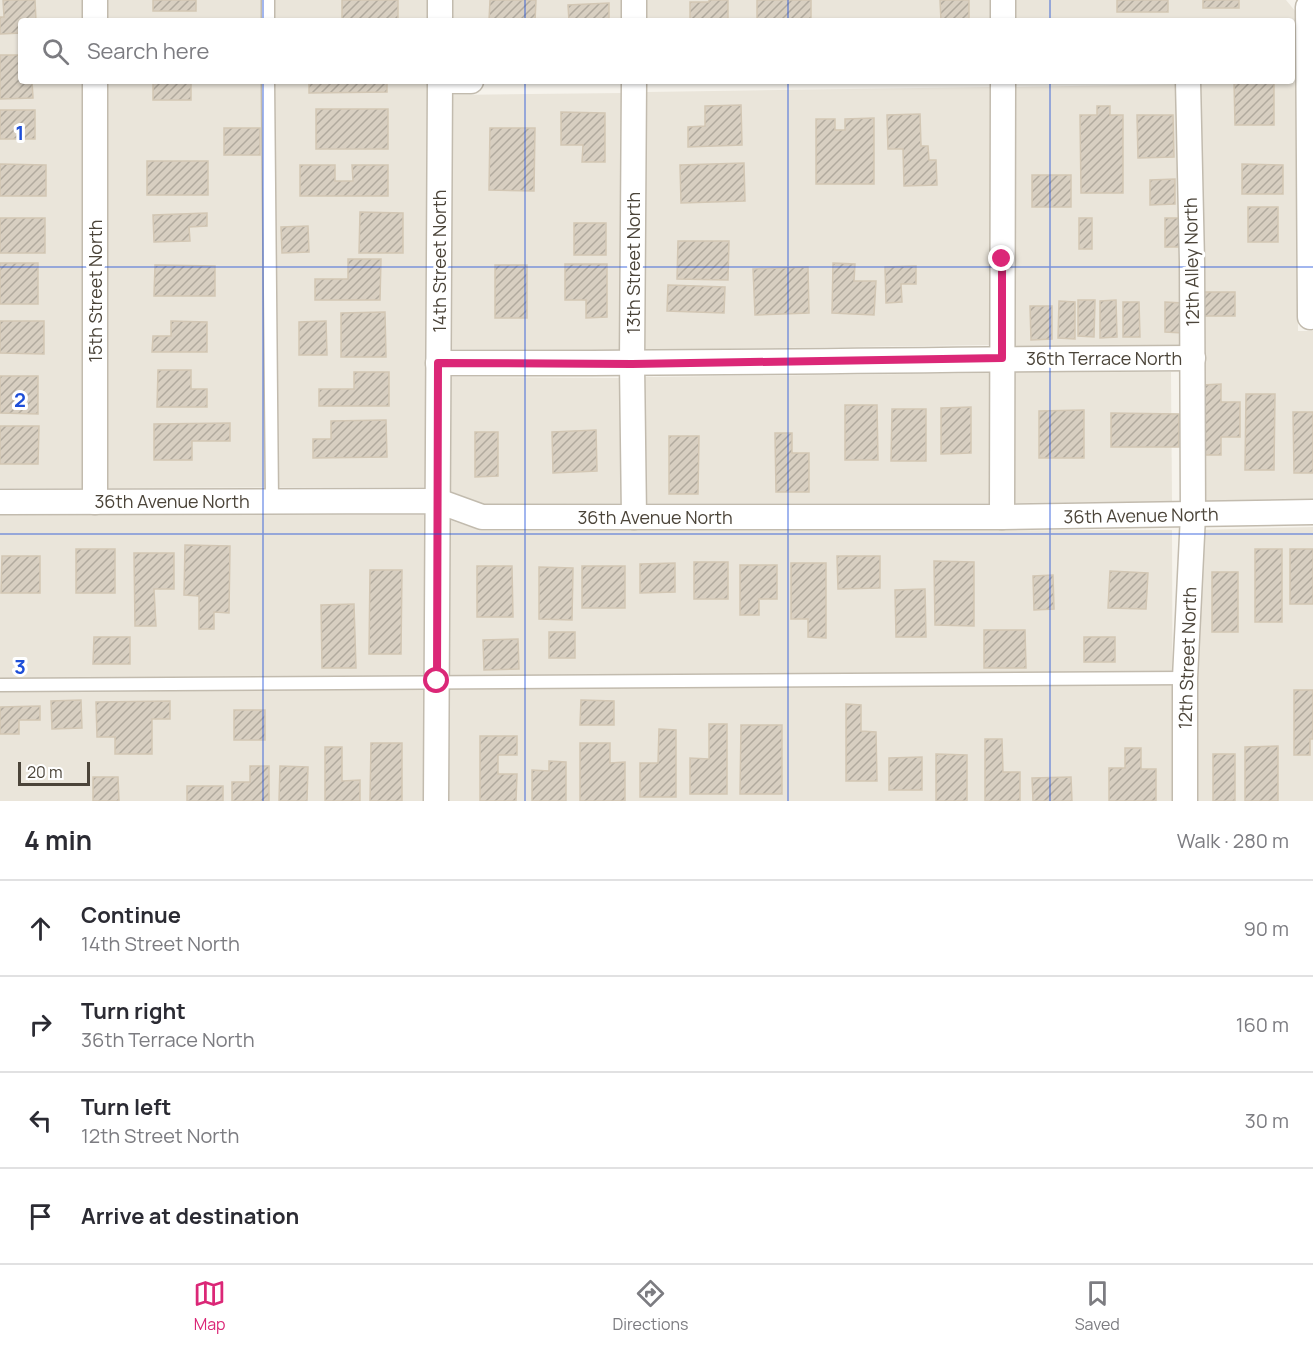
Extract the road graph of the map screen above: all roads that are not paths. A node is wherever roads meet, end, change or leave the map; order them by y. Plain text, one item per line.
1 (95, 0) edge
2 (268, 0) edge
3 (440, 0) edge
4 (634, 0) edge
5 (1003, 0) edge
6 (1308, 7) edge
7 (95, 18) edge
8 (268, 18) edge
9 (440, 18) edge
10 (634, 18) edge
11 (1003, 18) edge
12 (95, 84) edge
13 (268, 84) edge
14 (440, 84) edge
15 (634, 84) edge
16 (1003, 84) edge
17 (1188, 84) edge
18 (1310, 317) dead end
19 (1002, 358) junction
20 (1193, 358) junction
21 (438, 363) junction
22 (632, 364) junction
23 (272, 501) junction
24 (438, 501) junction
25 (0, 502) edge
26 (95, 502) junction
27 (1313, 512) edge
28 (1192, 515) junction
29 (634, 517) junction
30 (1002, 517) junction
31 (1185, 678) junction
32 (437, 681) junction
33 (0, 685) edge
34 (436, 801) edge
35 (1185, 801) edge

1 - 7 street
2 - 8 lane
3 - 9 street
4 - 10 street
5 - 11 street
6 - 18 street
12 - 26 street, 15th Street North
13 - 23 lane
14 - 21 street, 14th Street North
15 - 22 street, 13th Street North
16 - 19 street
17 - 20 street, 12th Alley North
19 - 20 street, 36th Terrace North
19 - 22 street, 36th Terrace North
19 - 30 street
20 - 28 street, 12th Alley North
21 - 22 street, 36th Terrace North
21 - 24 street, 14th Street North
22 - 29 street, 13th Street North
23 - 24 street, 36th Avenue North
23 - 26 street, 36th Avenue North
24 - 29 street, 36th Avenue North
24 - 32 street, 14th Street North
25 - 26 street, 36th Avenue North
27 - 28 street, 36th Avenue North
28 - 30 street, 36th Avenue North
28 - 31 street, 12th Street North
29 - 30 street, 36th Avenue North
31 - 32 lane
31 - 35 street, 12th Street North
32 - 33 lane
32 - 34 street, 14th Street North

